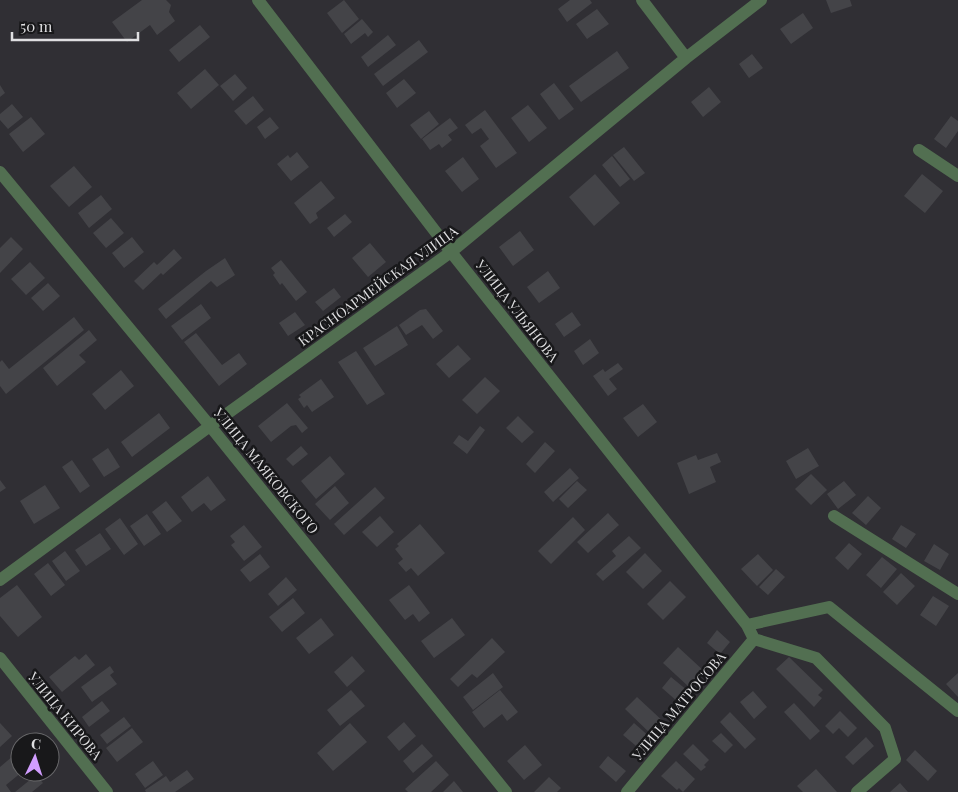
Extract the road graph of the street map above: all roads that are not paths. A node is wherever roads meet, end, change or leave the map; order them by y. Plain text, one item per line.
1 (258, 0) edge
2 (642, 0) edge
3 (761, 0) edge
4 (686, 58) junction
5 (919, 150) dead end
6 (0, 172) edge
7 (958, 176) edge
8 (451, 252) junction
9 (210, 426) junction
10 (834, 516) dead end
11 (0, 580) edge
12 (958, 594) edge
13 (747, 625) junction
14 (754, 639) junction
15 (0, 658) edge
16 (958, 712) edge
17 (107, 792) edge
18 (506, 792) edge
19 (627, 792) edge
20 (857, 792) edge

1 - 8 street, УЛИЦА УЛЬЯНОВА
2 - 4 street
3 - 4 street, КРАСНОАРМЕЙСКАЯ УЛИЦА
4 - 8 street, КРАСНОАРМЕЙСКАЯ УЛИЦА
5 - 7 street
6 - 9 street, УЛИЦА МАЯКОВСКОГО
8 - 9 street, КРАСНОАРМЕЙСКАЯ УЛИЦА
8 - 13 street, УЛИЦА УЛЬЯНОВА
9 - 11 street, КРАСНОАРМЕЙСКАЯ УЛИЦА
9 - 18 street, УЛИЦА МАЯКОВСКОГО
10 - 12 street
13 - 14 street, УЛИЦА УЛЬЯНОВА
13 - 16 street
14 - 19 street, УЛИЦА МАТРОСОВА
14 - 20 street
15 - 17 street, УЛИЦА КИРОВА

